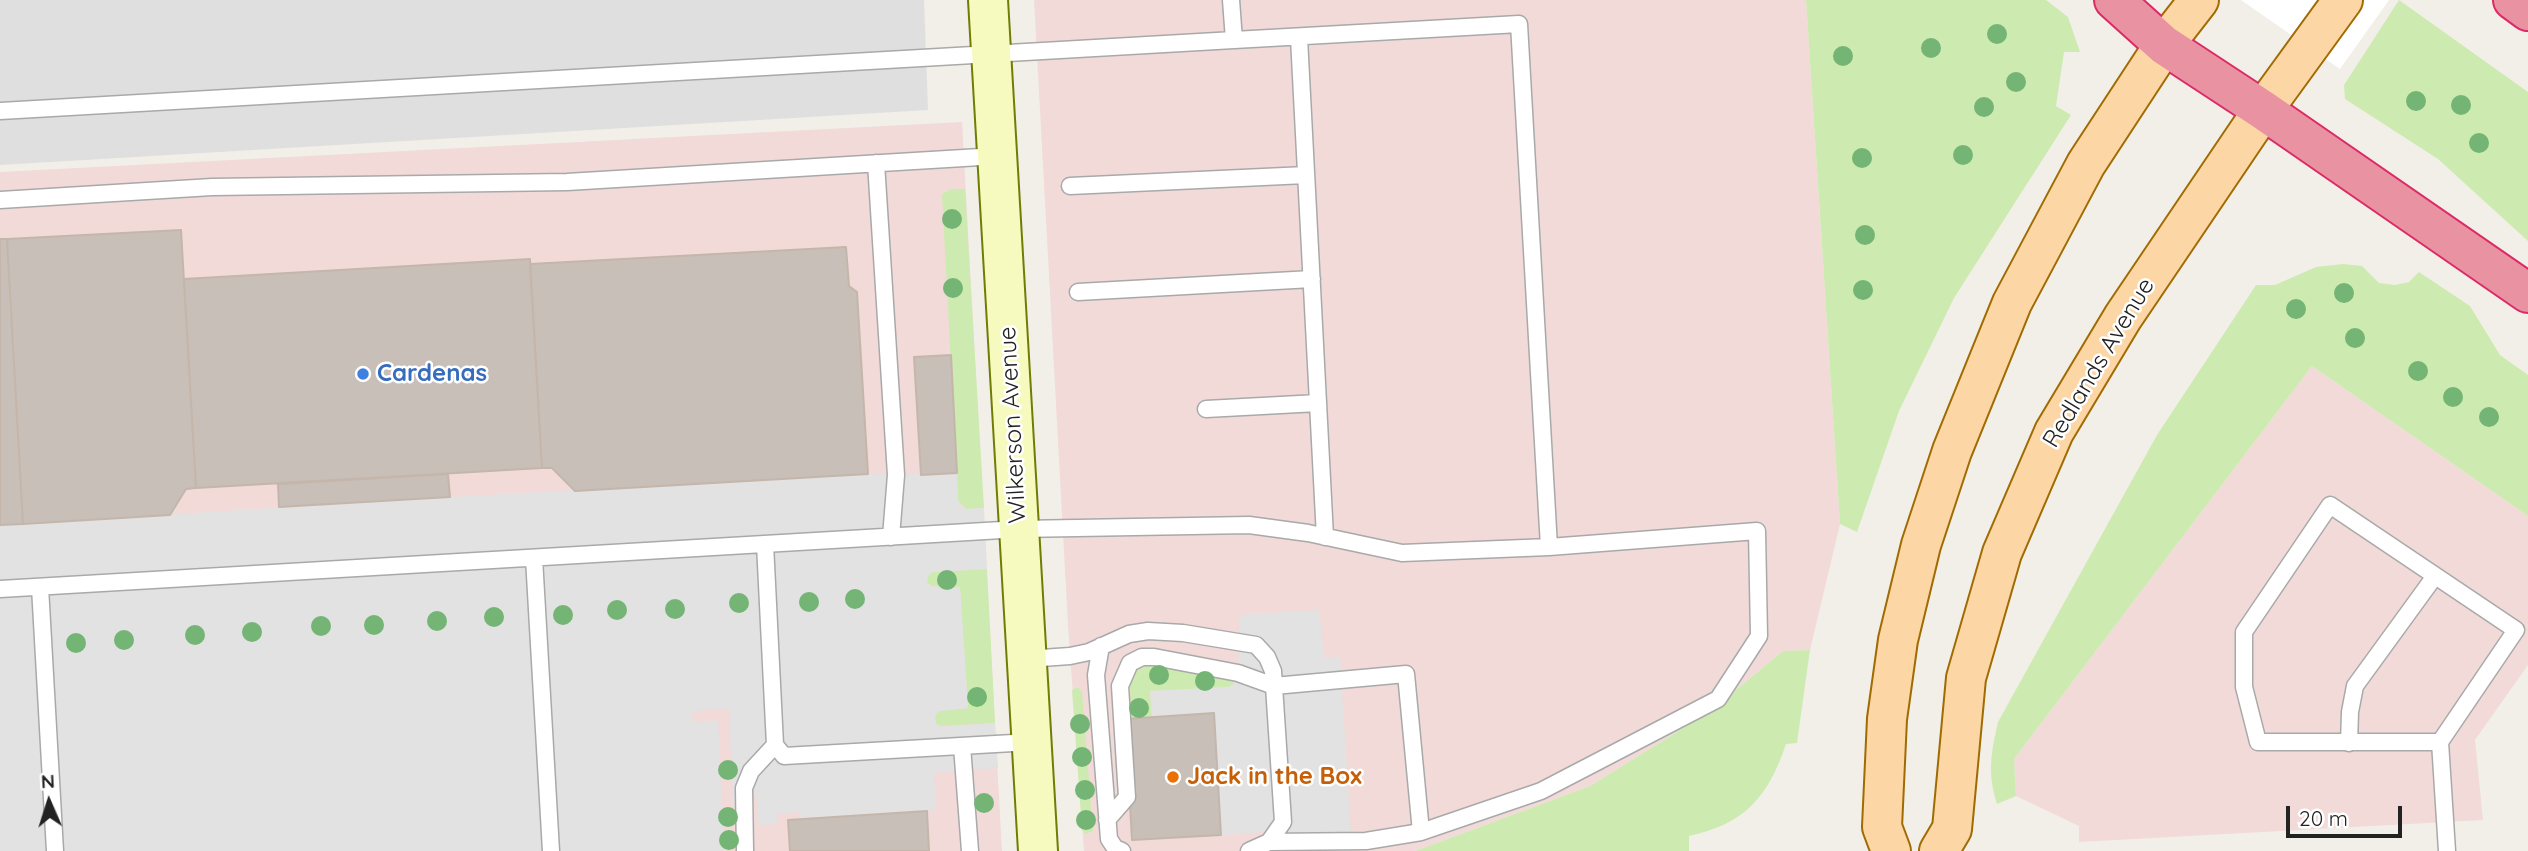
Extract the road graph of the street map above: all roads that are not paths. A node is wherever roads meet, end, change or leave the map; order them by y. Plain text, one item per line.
1 (988, 0) edge
2 (1231, 0) edge
3 (2114, 0) edge
4 (2343, 0) edge
5 (2513, 0) edge
6 (2197, 3) edge
7 (2528, 10) edge
8 (1299, 38) junction
9 (1234, 40) junction
10 (2164, 46) junction
11 (991, 53) junction
12 (2263, 110) junction
13 (0, 111) edge
14 (997, 156) junction
15 (876, 163) junction
16 (1306, 175) junction
17 (1070, 186) dead end
18 (0, 200) edge
19 (1312, 279) junction
20 (1079, 292) dead end
21 (2528, 293) edge
22 (1318, 403) junction
23 (1206, 409) dead end
24 (1019, 529) junction
25 (891, 537) junction
26 (1325, 537) junction
27 (765, 544) junction
28 (1549, 547) junction
29 (534, 558) junction
30 (2435, 576) junction
31 (40, 587) junction
32 (0, 589) edge
33 (1101, 646) junction
34 (1027, 659) junction
35 (1274, 686) junction
36 (1032, 742) junction
37 (2440, 742) junction
38 (2349, 743) junction
39 (775, 745) junction
40 (962, 746) junction
41 (1107, 820) junction
42 (1421, 832) junction
43 (1269, 842) junction
44 (55, 851) edge
45 (551, 851) edge
46 (746, 851) edge
47 (970, 851) edge
48 (1038, 851) edge
49 (1122, 851) edge
50 (1250, 851) edge
51 (1891, 851) edge
52 (1939, 851) edge
53 (2446, 851) edge

1 - 11 main road, Wilkerson Avenue
2 - 9 lane
3 - 10 highway
4 - 12 main road, Redlands Avenue
5 - 7 highway
6 - 10 main road
8 - 9 lane
8 - 16 lane
8 - 28 lane
9 - 11 lane
10 - 12 highway
10 - 51 main road
11 - 13 lane
11 - 14 main road, Wilkerson Avenue
12 - 21 highway
12 - 52 main road, Redlands Avenue
14 - 15 lane
14 - 24 main road, Wilkerson Avenue
15 - 18 lane
15 - 25 lane
16 - 17 lane
16 - 19 lane
19 - 20 lane
19 - 22 lane
22 - 23 lane
22 - 26 lane
24 - 25 lane
24 - 26 lane
24 - 34 main road, Wilkerson Avenue
25 - 27 lane
26 - 28 lane
27 - 29 lane
27 - 39 lane
28 - 42 lane
29 - 31 lane
29 - 45 lane
30 - 37 lane
30 - 38 lane
30 - 38 lane
31 - 32 lane
31 - 44 lane
33 - 34 lane
33 - 35 lane
33 - 41 lane
34 - 36 main road, Wilkerson Avenue
35 - 41 lane
35 - 42 lane
35 - 43 lane
36 - 40 lane
36 - 48 main road, Wilkerson Avenue
37 - 38 lane
37 - 53 lane
39 - 40 lane
39 - 46 lane
40 - 47 lane
41 - 49 lane
42 - 43 lane
43 - 50 lane

